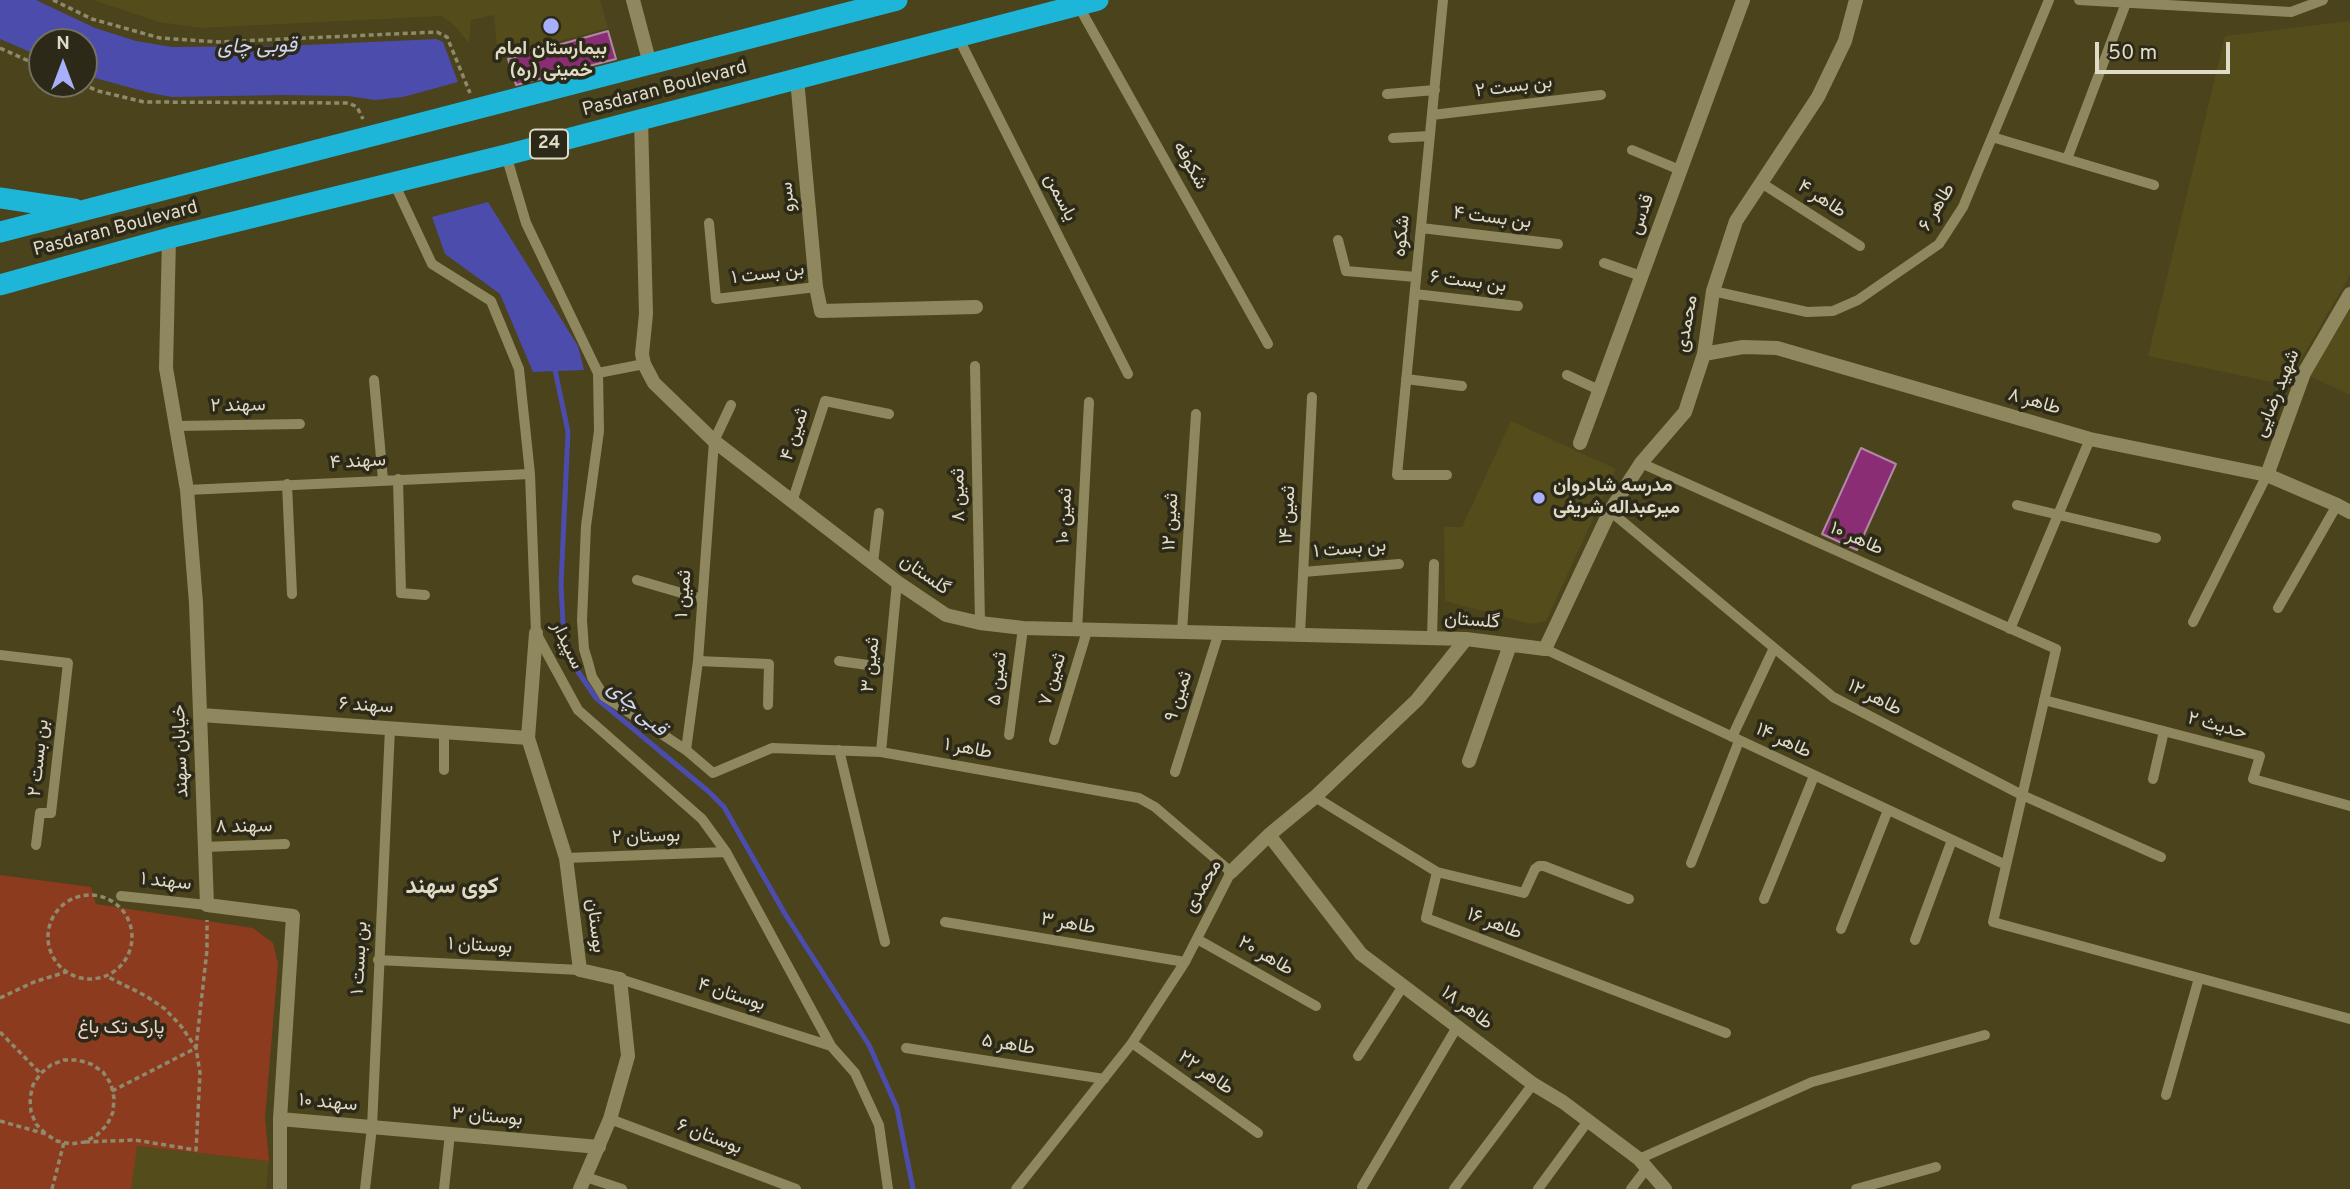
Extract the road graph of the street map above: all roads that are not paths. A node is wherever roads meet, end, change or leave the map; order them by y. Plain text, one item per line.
1 (633, 0) edge
2 (897, 0) edge
3 (1443, 0) edge
4 (1743, 0) edge
5 (1856, 0) edge
6 (2049, 0) edge
7 (2079, 0) edge
8 (2323, 0) edge
9 (1088, 3) edge
10 (2126, 3) junction
11 (958, 37) junction
12 (650, 64) junction
13 (797, 79) junction
14 (1435, 90) junction
15 (1387, 94) dead end
16 (1601, 95) dead end
17 (1432, 116) junction
18 (641, 119) junction
19 (1430, 136) junction
20 (1992, 137) junction
21 (1393, 138) dead end
22 (1632, 150) dead end
23 (506, 155) junction
24 (2067, 159) junction
25 (1680, 170) junction
26 (394, 183) junction
27 (1763, 184) junction
28 (2154, 185) dead end
29 (0, 198) edge
30 (90, 210) junction
31 (709, 223) dead end
32 (1421, 228) junction
33 (0, 232) edge
34 (169, 238) junction
35 (1338, 240) dead end
36 (1558, 244) dead end
37 (1860, 246) dead end
38 (1604, 263) dead end
39 (1641, 276) junction
40 (1416, 277) junction
41 (0, 285) edge
42 (816, 287) junction
43 (1713, 292) junction
44 (1415, 294) junction
45 (2350, 294) edge
46 (1518, 306) dead end
47 (976, 307) dead end
48 (1268, 344) dead end
49 (1704, 354) junction
50 (644, 364) junction
51 (975, 366) dead end
52 (598, 373) junction
53 (1128, 374) dead end
54 (1567, 375) dead end
55 (1406, 379) junction
56 (374, 380) dead end
57 (1462, 386) dead end
58 (1599, 390) junction
59 (1312, 397) dead end
60 (1089, 402) dead end
61 (731, 405) dead end
62 (889, 414) dead end
63 (1196, 414) dead end
64 (300, 424) dead end
65 (177, 426) junction
66 (2090, 439) junction
67 (714, 441) junction
68 (1580, 443) dead end
69 (1641, 463) junction
70 (530, 474) junction
71 (1447, 475) dead end
72 (2267, 475) junction
73 (398, 479) junction
74 (383, 480) junction
75 (287, 484) junction
76 (187, 489) junction
77 (792, 502) junction
78 (2017, 505) dead end
79 (2344, 508) edge
80 (1610, 511) junction
81 (879, 513) dead end
82 (2058, 514) junction
83 (2157, 538) dead end
84 (873, 564) junction
85 (1399, 564) dead end
86 (1434, 564) dead end
87 (1303, 572) junction
88 (637, 580) dead end
89 (897, 582) junction
90 (292, 594) dead end
91 (425, 595) dead end
92 (702, 599) junction
93 (2278, 608) dead end
94 (980, 622) junction
95 (2193, 622) dead end
96 (1023, 628) junction
97 (2010, 629) junction
98 (1082, 631) junction
99 (1182, 632) junction
100 (1219, 632) junction
101 (536, 633) junction
102 (1300, 635) junction
103 (1432, 639) junction
104 (1466, 639) junction
105 (1510, 645) junction
106 (1773, 648) junction
107 (1545, 649) junction
108 (0, 655) edge
109 (698, 661) junction
110 (839, 661) dead end
111 (889, 668) junction
112 (2044, 700) junction
113 (768, 705) dead end
114 (201, 715) junction
115 (390, 728) junction
116 (2164, 731) junction
117 (444, 732) junction
118 (1009, 735) dead end
119 (528, 738) junction
120 (1736, 739) junction
121 (1054, 740) dead end
122 (686, 750) junction
123 (839, 750) junction
124 (881, 752) junction
125 (1469, 761) dead end
126 (444, 770) dead end
127 (1175, 772) dead end
128 (1815, 776) junction
129 (2153, 779) dead end
130 (2022, 795) junction
131 (1315, 797) junction
132 (2350, 806) edge
133 (1888, 810) junction
134 (1269, 835) junction
135 (1952, 840) junction
136 (285, 844) dead end
137 (36, 845) dead end
138 (204, 846) junction
139 (726, 852) junction
140 (2161, 857) dead end
141 (566, 858) junction
142 (1691, 863) dead end
143 (2006, 865) junction
144 (1231, 872) junction
145 (1437, 872) junction
146 (121, 896) dead end
147 (1629, 899) dead end
148 (1764, 899) dead end
149 (208, 905) junction
150 (945, 922) dead end
151 (1841, 929) dead end
152 (1198, 939) junction
153 (1915, 940) dead end
154 (885, 942) dead end
155 (378, 960) junction
156 (1185, 962) junction
157 (580, 970) junction
158 (2199, 978) junction
159 (620, 979) junction
160 (1404, 986) junction
161 (1316, 1006) dead end
162 (2350, 1019) edge
163 (1457, 1027) junction
164 (1726, 1033) dead end
165 (1985, 1035) dead end
166 (1132, 1043) junction
167 (831, 1046) junction
168 (906, 1048) dead end
169 (1358, 1056) dead end
170 (1104, 1079) junction
171 (1533, 1084) junction
172 (2165, 1095) dead end
173 (280, 1119) junction
174 (610, 1119) junction
175 (1588, 1121) junction
176 (372, 1127) junction
177 (1258, 1133) dead end
178 (450, 1134) junction
179 (599, 1147) junction
180 (1643, 1163) junction
181 (1936, 1167) dead end
182 (583, 1183) edge
183 (1362, 1187) edge
184 (280, 1189) edge
185 (365, 1189) edge
186 (444, 1189) edge
187 (622, 1189) edge
188 (796, 1189) edge
189 (888, 1189) edge
190 (1016, 1189) edge
191 (1454, 1189) edge
192 (1538, 1189) edge
193 (1631, 1189) edge
194 (1665, 1189) edge
195 (1856, 1189) edge

1 - 12 street
2 - 12 highway, Pasdaran Boulevard
3 - 14 lane, شکوه
4 - 25 street, قدس
5 - 27 street, محمدی
6 - 20 lane, طاهر ۶
7 - 10 lane
8 - 10 lane
9 - 11 highway, Pasdaran Boulevard / 24
9 - 48 lane, شکوفه
10 - 24 lane
11 - 13 highway, Pasdaran Boulevard / 24
11 - 53 lane, یاسمن
12 - 30 highway, Pasdaran Boulevard
13 - 18 highway, Pasdaran Boulevard / 24
13 - 42 street, سرو
14 - 15 lane
14 - 17 lane, شکوه
16 - 17 lane, بن بست ۲
17 - 19 lane, شکوه
18 - 23 highway, Pasdaran Boulevard / 24
18 - 50 street
19 - 21 lane
19 - 32 lane, شکوه
20 - 24 lane
20 - 43 lane, طاهر ۶
22 - 25 lane
23 - 26 highway, Pasdaran Boulevard / 24
23 - 52 lane
24 - 28 lane
25 - 39 street, قدس
26 - 34 highway, Pasdaran Boulevard / 24
26 - 70 lane, سپیدار
27 - 37 lane, طاهر ۴
27 - 43 street, محمدی
29 - 30 highway
30 - 33 highway, Pasdaran Boulevard
31 - 42 lane, بن بست ۱
32 - 36 lane, بن بست ۴
32 - 40 lane, شکوه
34 - 41 highway, Pasdaran Boulevard / 24
34 - 65 street, خیابان سهند
35 - 40 lane
38 - 39 lane
39 - 58 street, قدس
40 - 44 lane, شکوه
42 - 47 street, سرو
43 - 49 street, محمدی
44 - 46 lane, بن بست ۶
44 - 55 lane, شکوه
45 - 72 street, شهید رضایی
49 - 66 street, طاهر ۸
49 - 69 street, محمدی
50 - 52 lane
50 - 67 street, گلستان
51 - 94 lane, ثمین ۸
52 - 122 lane
54 - 58 lane
55 - 57 lane
55 - 71 lane, شکوه
56 - 74 lane
58 - 68 street, قدس
59 - 87 lane, ثمین ۱۴
60 - 98 lane, ثمین ۱۰
61 - 67 lane
62 - 77 lane, ثمین ۴
63 - 99 lane, ثمین ۱۲
64 - 65 lane, سهند ۲
65 - 76 street, خیابان سهند
66 - 72 street, طاهر ۸
66 - 82 lane
67 - 77 street, گلستان
67 - 92 lane, ثمین ۱
69 - 80 street, محمدی
69 - 97 lane, طاهر ۱۰
70 - 73 lane, سهند ۴
70 - 101 lane, سپیدار
72 - 79 street, طاهر ۸
72 - 95 lane
73 - 74 lane, سهند ۴
73 - 91 lane
74 - 75 lane, سهند ۴
75 - 76 lane, سهند ۴
75 - 90 lane
76 - 114 street, خیابان سهند
77 - 84 street, گلستان
78 - 82 lane
79 - 93 lane
80 - 106 lane, طاهر ۱۲
80 - 107 street, محمدی
81 - 84 lane
82 - 83 lane
82 - 97 lane
84 - 89 street, گلستان
85 - 87 lane, بن بست ۱
86 - 103 lane
87 - 102 lane, ثمین ۱۴
88 - 92 lane
89 - 94 street, گلستان
89 - 111 lane, ثمین ۳
92 - 109 lane, ثمین ۱
94 - 96 street, گلستان
96 - 98 street, گلستان
96 - 118 lane, ثمین ۵
97 - 112 lane, طاهر ۱۰
98 - 99 street, گلستان
98 - 121 lane, ثمین ۷
99 - 100 street, گلستان
100 - 102 street, گلستان
100 - 127 lane, ثمین ۹
101 - 119 street, بوستان
101 - 139 lane, سپیدار
102 - 103 street, گلستان
103 - 104 street, گلستان
104 - 105 street, گلستان
104 - 131 street, محمدی
105 - 107 street, گلستان
105 - 125 street
106 - 120 lane
106 - 130 lane, طاهر ۱۲
107 - 120 lane, طاهر ۱۴
108 - 137 lane, بن بست ۲
109 - 113 lane
109 - 122 lane, ثمین ۱
110 - 111 lane
111 - 124 lane, ثمین ۳
112 - 116 lane, حدیث ۲
112 - 130 lane
114 - 115 street, سهند ۶
114 - 138 street, خیابان سهند
115 - 117 street, سهند ۶
115 - 155 lane, بن بست ۱
116 - 129 lane
116 - 132 lane, حدیث ۲
117 - 119 street, سهند ۶
117 - 126 lane
119 - 141 street, بوستان
120 - 128 lane, طاهر ۱۴
120 - 142 lane
122 - 123 lane, طاهر ۱
123 - 124 lane, طاهر ۱
123 - 154 lane
124 - 144 lane, طاهر ۱
128 - 133 lane, طاهر ۱۴
128 - 148 lane
130 - 140 lane, طاهر ۱۲
130 - 143 lane
131 - 134 street, محمدی
131 - 145 lane
133 - 135 lane, طاهر ۱۴
133 - 151 lane
134 - 144 street, محمدی
134 - 160 street, طاهر ۱۸
135 - 143 lane, طاهر ۱۴
135 - 153 lane
136 - 138 lane, سهند ۸
138 - 149 street, خیابان سهند
139 - 141 lane, بوستان ۲
139 - 167 lane, سپیدار
141 - 157 street, بوستان
143 - 158 lane
144 - 152 lane, محمدی
145 - 147 lane
145 - 164 lane, طاهر ۱۶
146 - 149 lane, سهند ۱
149 - 173 street
150 - 156 lane, طاهر ۳
152 - 156 lane, محمدی
152 - 161 lane, طاهر ۲۰
155 - 157 lane, بوستان ۱
155 - 176 lane, بن بست ۱
156 - 166 lane, محمدی
157 - 159 street, بوستان
158 - 162 lane
158 - 172 lane
159 - 167 lane, بوستان ۴
159 - 174 street
160 - 163 street, طاهر ۱۸
160 - 169 lane
163 - 171 street, طاهر ۱۸
163 - 183 lane
165 - 180 lane
166 - 170 lane, محمدی
166 - 177 lane, طاهر ۲۲
167 - 189 lane, سپیدار
168 - 170 lane, طاهر ۵
170 - 190 lane, محمدی
171 - 175 street, طاهر ۱۸
171 - 191 lane
173 - 176 street, سهند ۱۰
173 - 184 street
174 - 179 street
174 - 188 lane, بوستان ۶
175 - 180 street, طاهر ۱۸
175 - 192 lane
176 - 178 street, بوستان ۳
176 - 185 lane, بن بست ۱
178 - 179 street, بوستان ۳
178 - 186 lane
179 - 182 street
180 - 193 lane
180 - 194 street, طاهر ۱۸
181 - 195 lane
182 - 187 lane

